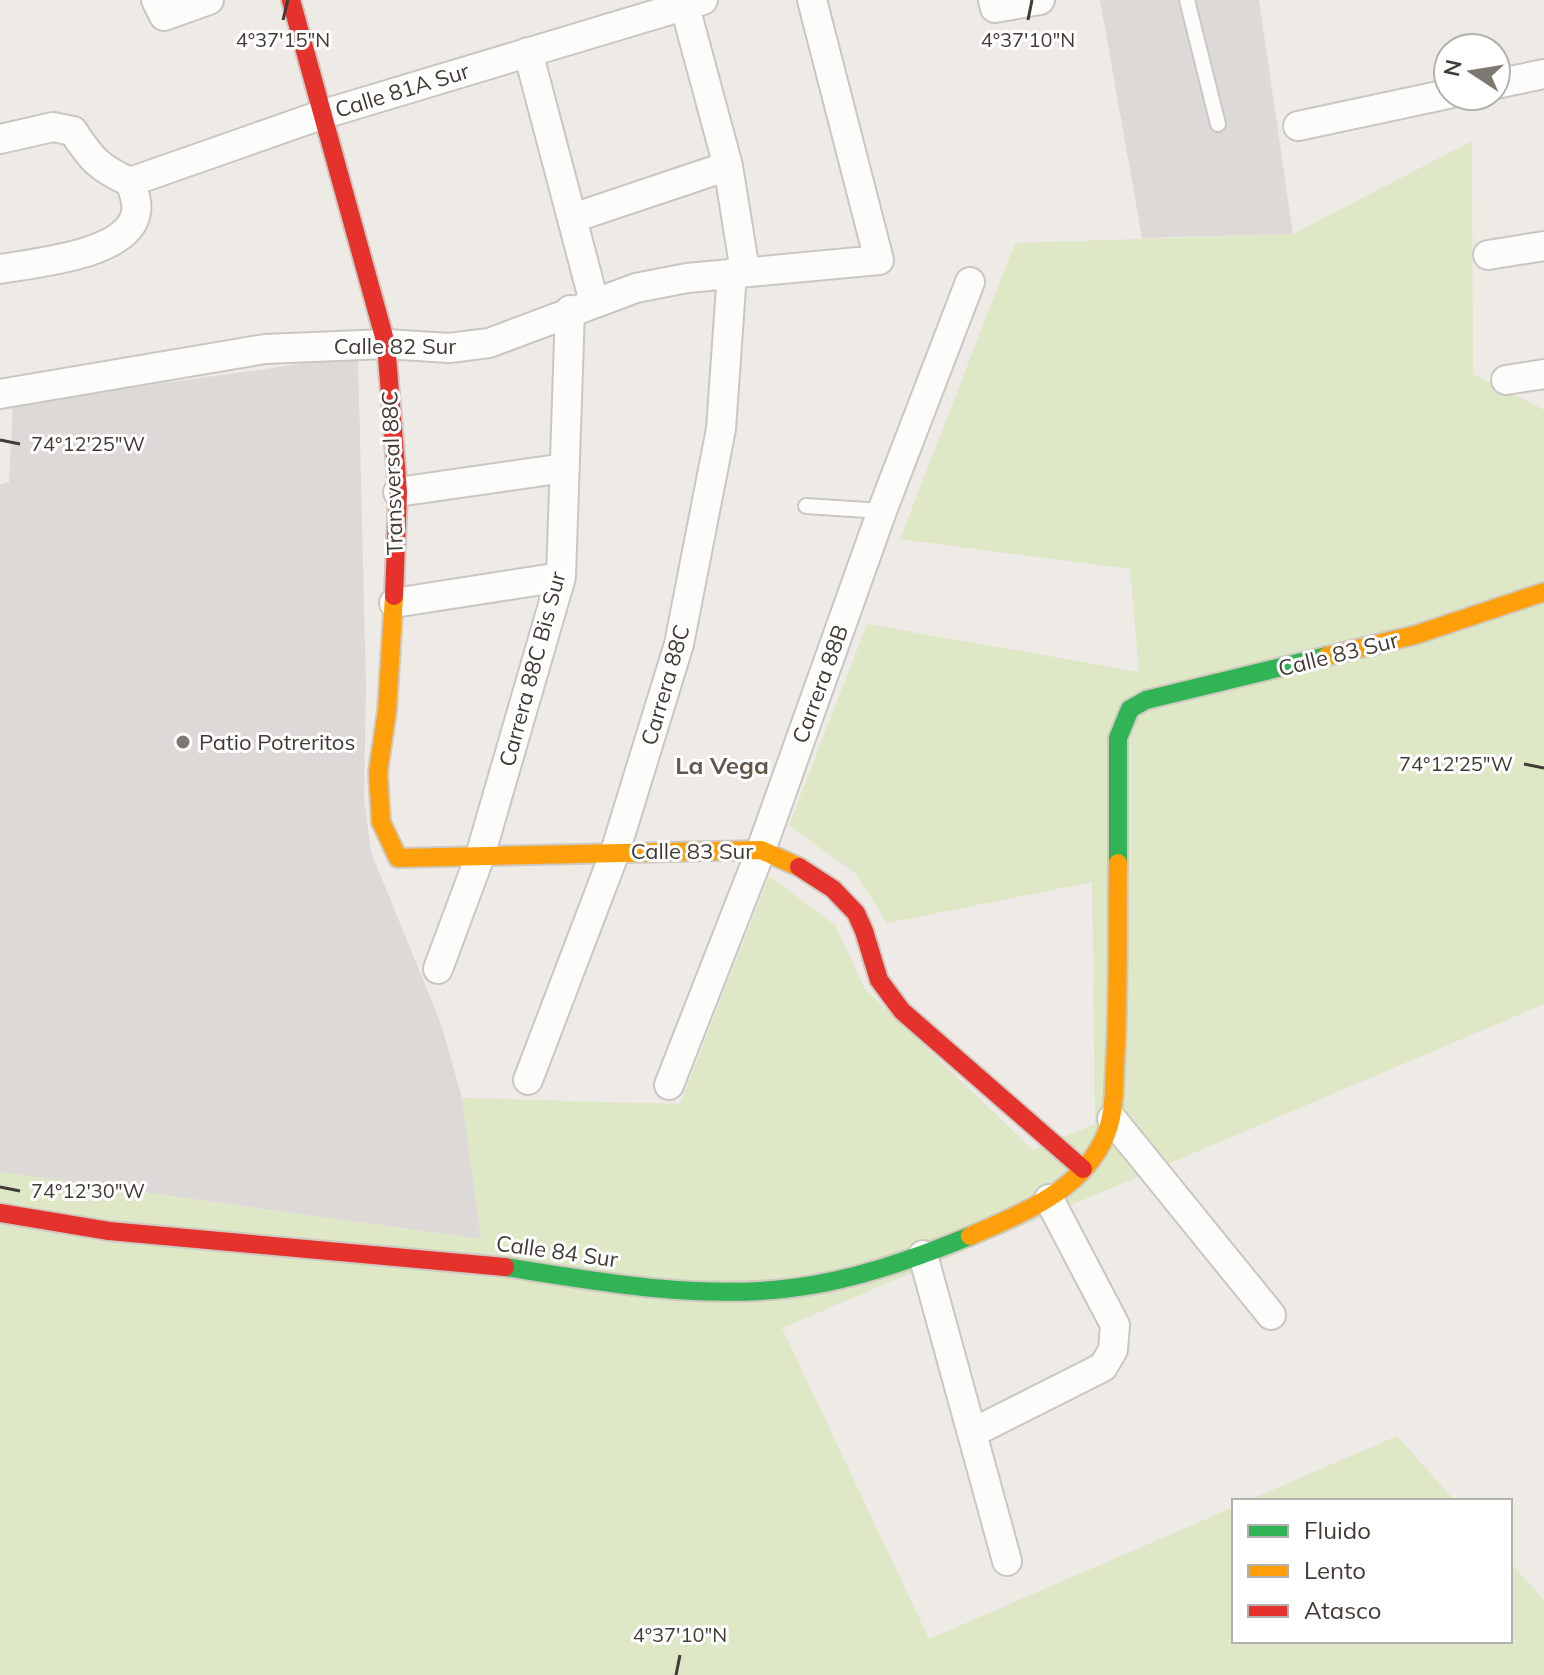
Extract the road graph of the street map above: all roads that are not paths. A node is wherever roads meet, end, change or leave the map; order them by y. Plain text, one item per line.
1 (209, 0) edge
2 (291, 0) edge
3 (812, 0) edge
4 (993, 0) edge
5 (1040, 0) edge
6 (1187, 0) edge
7 (694, 4) edge
8 (160, 8) edge
9 (528, 52) junction
10 (1544, 74) edge
11 (1512, 81) edge
12 (1432, 97) edge
13 (324, 114) junction
14 (1218, 124) dead end
15 (1298, 126) dead end
16 (0, 139) edge
17 (728, 166) junction
18 (118, 177) junction
19 (573, 218) junction
20 (1544, 246) edge
21 (1488, 255) dead end
22 (0, 269) edge
23 (738, 272) junction
24 (970, 282) dead end
25 (582, 306) junction
26 (386, 344) junction
27 (1544, 374) edge
28 (1506, 380) dead end
29 (0, 394) edge
30 (565, 468) junction
31 (398, 492) junction
32 (806, 506) dead end
33 (882, 511) junction
34 (561, 577) junction
35 (1544, 592) edge
36 (394, 603) junction
37 (761, 850) junction
38 (615, 852) junction
39 (480, 856) junction
40 (398, 858) joint
41 (438, 969) dead end
42 (528, 1080) dead end
43 (669, 1085) dead end
44 (1112, 1119) junction
45 (1083, 1169) junction
46 (1049, 1199) junction
47 (0, 1213) edge
48 (923, 1255) junction
49 (1271, 1315) dead end
50 (972, 1433) junction
51 (1007, 1561) dead end

1 - 8 street
2 - 13 street, Transversal 88C
3 - 23 street, Calle 82 Sur
4 - 5 street
6 - 14 lane
7 - 9 street, Calle 81A Sur
7 - 17 street, Carrera 88C
9 - 13 street, Calle 81A Sur
9 - 19 street, Carrera 88C Bis Sur
10 - 11 street
12 - 15 street
13 - 18 street, Calle 81A Sur
13 - 26 street, Transversal 88C
16 - 18 street
17 - 19 street
17 - 23 street, Carrera 88C
18 - 22 street
19 - 25 street, Carrera 88C Bis Sur
20 - 21 street
23 - 25 street, Calle 82 Sur
23 - 38 street, Carrera 88C
24 - 33 street, Carrera 88B
25 - 26 street, Calle 82 Sur
25 - 30 street, Carrera 88C Bis Sur
26 - 29 street, Calle 82 Sur
26 - 31 street, Transversal 88C
27 - 28 street
30 - 31 street
30 - 34 street, Carrera 88C Bis Sur
31 - 36 street, Transversal 88C
32 - 33 lane
33 - 37 street, Carrera 88B
34 - 36 street
34 - 39 street, Carrera 88C Bis Sur
35 - 44 street, Calle 83 Sur
36 - 40 street, Transversal 88C
37 - 38 street, Calle 83 Sur
37 - 43 street, Carrera 88B
37 - 45 street, Calle 83 Sur
38 - 39 street, Calle 83 Sur
38 - 42 street, Carrera 88C
39 - 40 street, Calle 83 Sur
39 - 41 street, Carrera 88C Bis Sur
44 - 45 street, Calle 84 Sur
44 - 49 street
45 - 46 street, Calle 84 Sur
46 - 48 street, Calle 84 Sur
46 - 50 street
47 - 48 street, Calle 84 Sur
48 - 50 street
50 - 51 street

